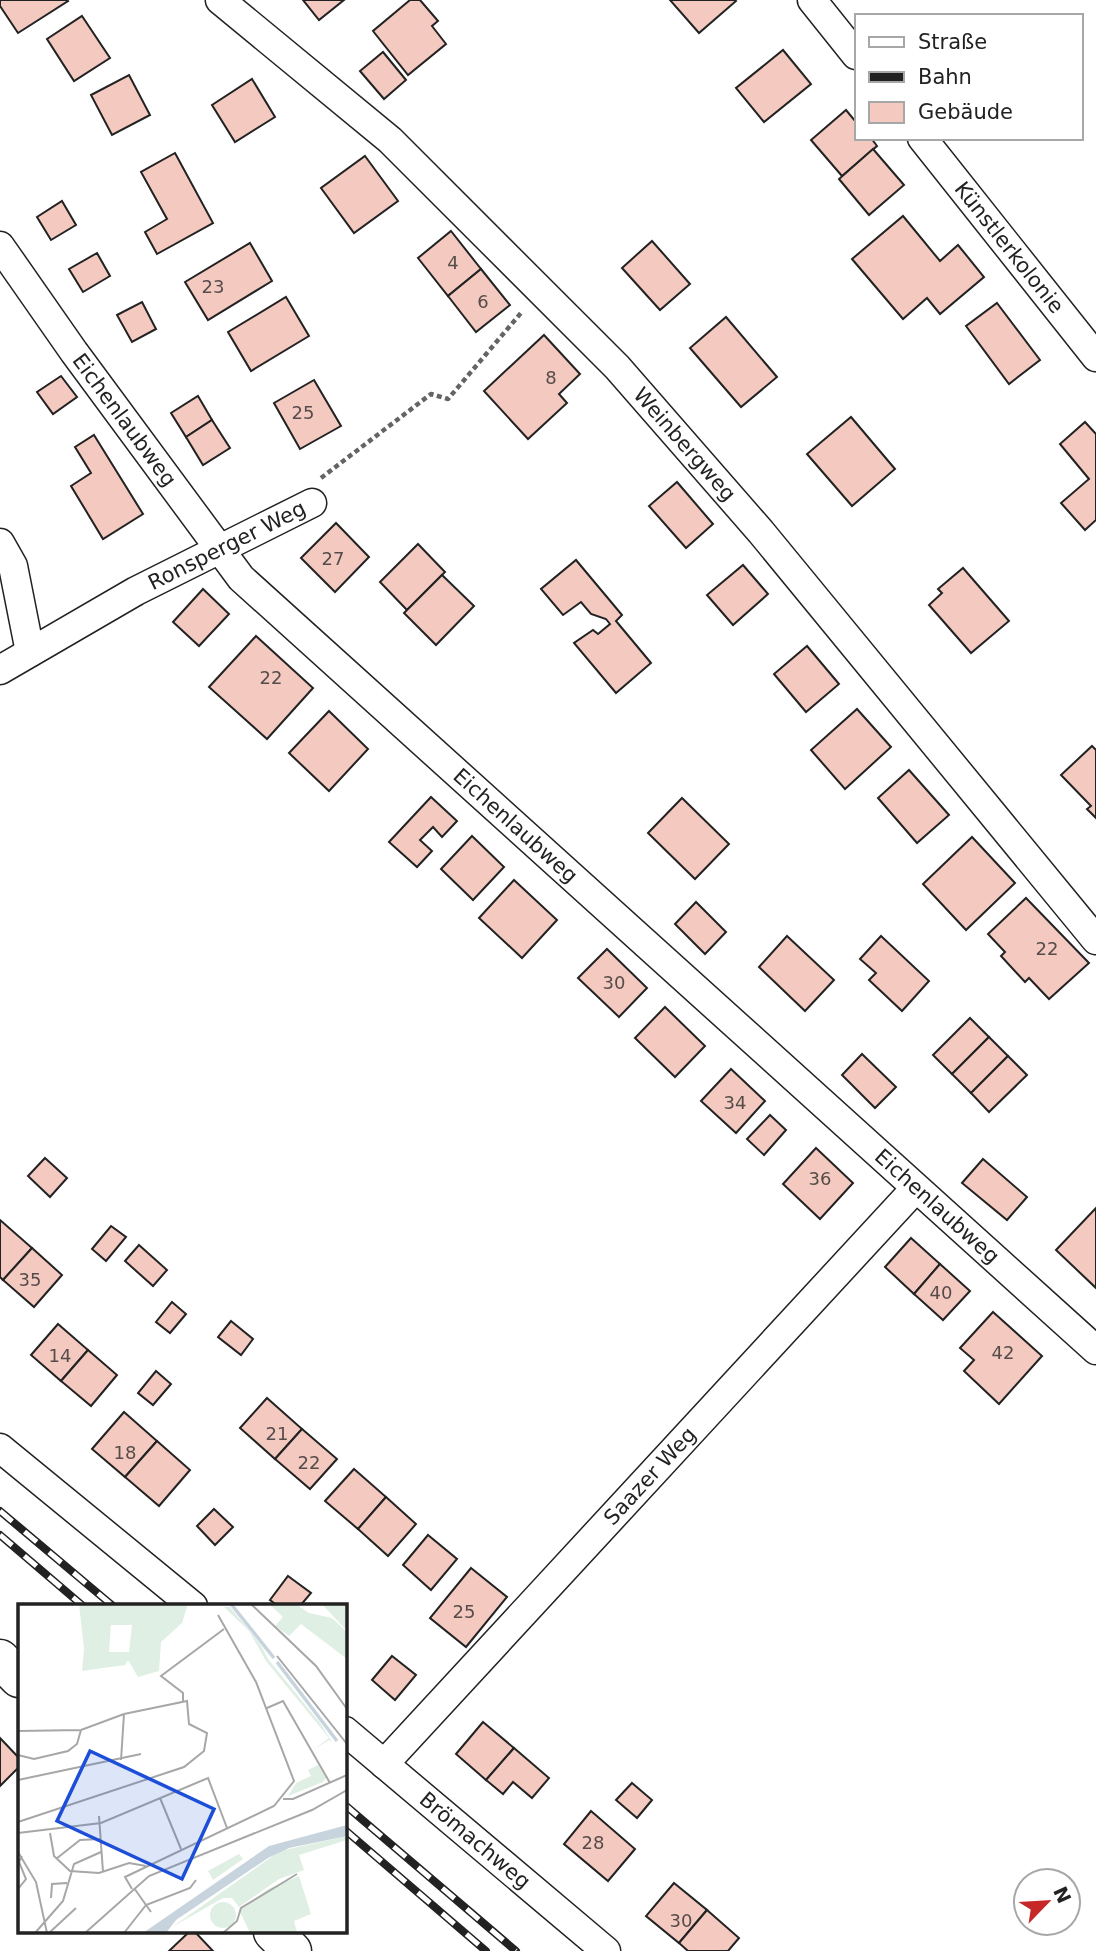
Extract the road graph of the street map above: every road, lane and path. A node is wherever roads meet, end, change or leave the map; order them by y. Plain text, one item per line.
1 (220, 0) edge
2 (812, 0) edge
3 (855, 54) edge
4 (924, 140) edge
5 (0, 246) edge
6 (540, 291) junction
7 (1096, 357) edge
8 (313, 503) joint
9 (0, 544) edge
10 (220, 551) junction
11 (30, 652) junction
12 (0, 670) edge
13 (1096, 940) edge
14 (915, 1189) junction
15 (1096, 1350) edge
16 (0, 1448) edge
17 (191, 1604) edge
18 (0, 1659) edge
19 (18, 1677) edge
20 (346, 1732) edge
21 (384, 1764) junction
22 (275, 1934) edge
23 (292, 1951) edge
24 (606, 1951) edge

1 - 6 street, Weinbergweg
2 - 3 street
4 - 7 street, Künstlerkolonie
5 - 10 street, Eichenlaubweg
6 - 8 path, Ronsperger Weg
6 - 13 street, Weinbergweg
8 - 10 street, Ronsperger Weg
9 - 11 street
10 - 11 street, Ronsperger Weg
10 - 14 street, Eichenlaubweg
11 - 12 street, Ronsperger Weg
14 - 15 street, Eichenlaubweg
14 - 21 street, Saazer Weg
16 - 17 street
18 - 19 street
20 - 21 street, Brömachweg
21 - 24 street, Brömachweg
22 - 23 street

